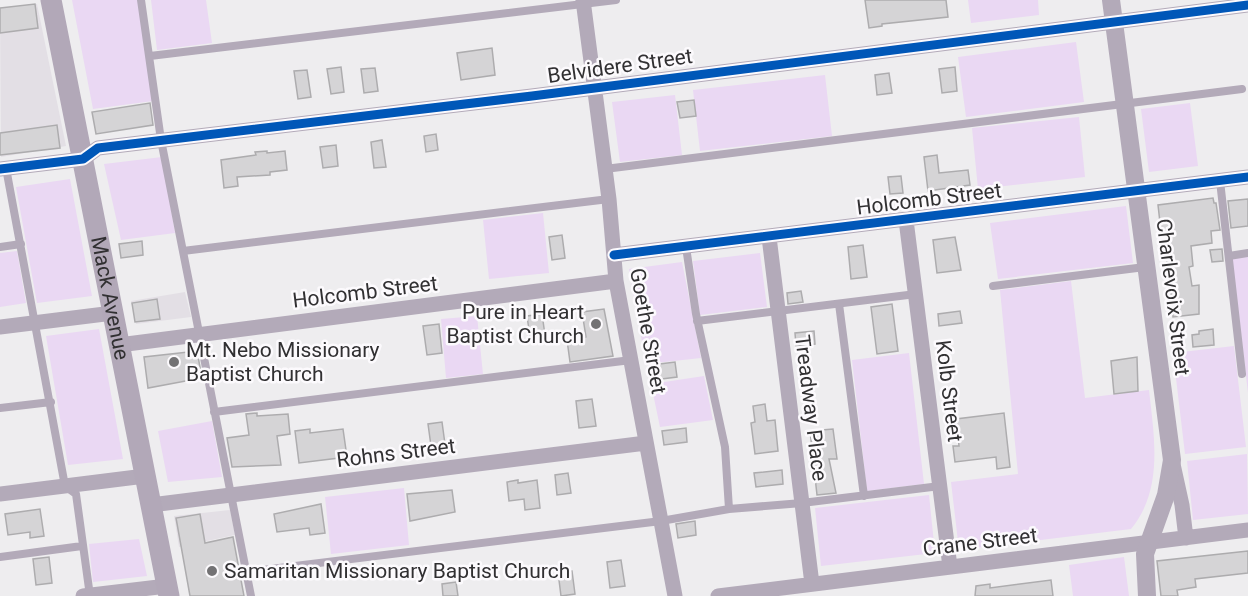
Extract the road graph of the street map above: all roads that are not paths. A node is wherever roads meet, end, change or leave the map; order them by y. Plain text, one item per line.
1 (51, 0) edge
2 (141, 0) edge
3 (616, 0) edge
4 (1111, 0) edge
5 (583, 2) edge
6 (1248, 5) edge
7 (1114, 22) junction
8 (150, 56) junction
9 (595, 87) junction
10 (1242, 89) dead end
11 (1125, 105) junction
12 (161, 140) junction
13 (83, 159) junction
14 (3, 169) edge
15 (605, 169) junction
16 (1248, 177) edge
17 (1220, 181) junction
18 (1137, 191) junction
19 (609, 199) junction
20 (906, 220) junction
21 (769, 237) junction
22 (21, 244) junction
23 (0, 247) edge
24 (686, 247) junction
25 (183, 251) junction
26 (1248, 253) edge
27 (614, 255) junction
28 (1229, 256) junction
29 (1147, 267) junction
30 (616, 281) junction
31 (993, 286) dead end
32 (916, 294) junction
33 (839, 304) junction
34 (778, 312) junction
35 (113, 313) junction
36 (697, 321) junction
37 (36, 322) junction
38 (0, 327) edge
39 (198, 334) junction
40 (119, 345) junction
41 (631, 360) junction
42 (1242, 374) dead end
43 (51, 402) junction
44 (0, 408) edge
45 (214, 412) junction
46 (646, 443) junction
47 (1172, 460) junction
48 (145, 476) junction
49 (66, 486) junction
50 (940, 486) junction
51 (0, 494) edge
52 (232, 495) junction
53 (864, 496) junction
54 (802, 503) junction
55 (151, 505) junction
56 (729, 509) junction
57 (661, 521) junction
58 (1248, 530) edge
59 (1186, 538) junction
60 (1148, 542) junction
61 (82, 546) junction
62 (0, 557) edge
63 (950, 567) junction
64 (246, 572) junction
65 (812, 584) junction
66 (168, 591) edge
67 (88, 596) edge
68 (251, 596) edge
69 (675, 596) edge
70 (718, 596) edge
71 (1147, 596) edge

1 - 13 main road, Mack Avenue
2 - 8 lane
3 - 5 lane
4 - 7 street, Charlevoix Street
5 - 8 lane
5 - 9 street, Goethe Street
6 - 7 street, Belvidere Street
7 - 9 street, Belvidere Street
7 - 11 street, Charlevoix Street
8 - 12 lane
9 - 12 street, Belvidere Street
9 - 15 street, Goethe Street
10 - 11 lane
11 - 15 lane
11 - 18 street, Charlevoix Street
12 - 13 street, Belvidere Street
12 - 25 lane
13 - 14 street, Belvidere Street
13 - 35 main road, Mack Avenue
14 - 22 lane
15 - 19 street, Goethe Street
16 - 17 street, Holcomb Street
17 - 18 street, Holcomb Street
17 - 28 lane
18 - 20 street, Holcomb Street
18 - 29 street, Charlevoix Street
19 - 25 lane
19 - 27 street, Goethe Street
20 - 21 street, Holcomb Street
20 - 32 street, Kolb Street
21 - 24 street, Holcomb Street
21 - 34 street, Treadway Place
22 - 23 lane
22 - 37 lane
24 - 27 street, Holcomb Street
24 - 36 lane
25 - 39 lane
26 - 28 lane
27 - 30 street, Goethe Street
28 - 42 lane
29 - 31 lane
29 - 47 street, Charlevoix Street
30 - 39 street, Holcomb Street
30 - 41 street, Goethe Street
32 - 33 lane
32 - 50 street, Kolb Street
33 - 34 lane
33 - 53 lane
34 - 36 lane
34 - 54 street, Treadway Place
35 - 37 street
35 - 40 main road, Mack Avenue
36 - 56 lane
37 - 38 street
37 - 43 lane
39 - 40 street, Holcomb Street
39 - 45 lane
40 - 48 main road, Mack Avenue
41 - 45 lane
41 - 46 street, Goethe Street
43 - 44 lane
43 - 49 lane
45 - 52 lane
46 - 52 street, Rohns Street
46 - 57 street, Goethe Street
47 - 59 street
47 - 60 street, Charlevoix Street
48 - 49 street
48 - 55 main road, Mack Avenue
49 - 51 street
49 - 61 lane
50 - 53 lane
50 - 63 street, Kolb Street
52 - 55 street, Rohns Street
52 - 64 lane
53 - 54 lane
54 - 56 lane
54 - 65 street, Treadway Place
55 - 66 main road, Mack Avenue
56 - 57 lane
57 - 64 lane
57 - 69 street, Goethe Street
58 - 59 street, Crane Street
59 - 60 street, Crane Street
60 - 63 street, Crane Street
60 - 71 street, Charlevoix Street
61 - 62 lane
61 - 67 lane
63 - 65 street, Crane Street
64 - 68 lane
65 - 70 street, Crane Street
66 - 67 street

